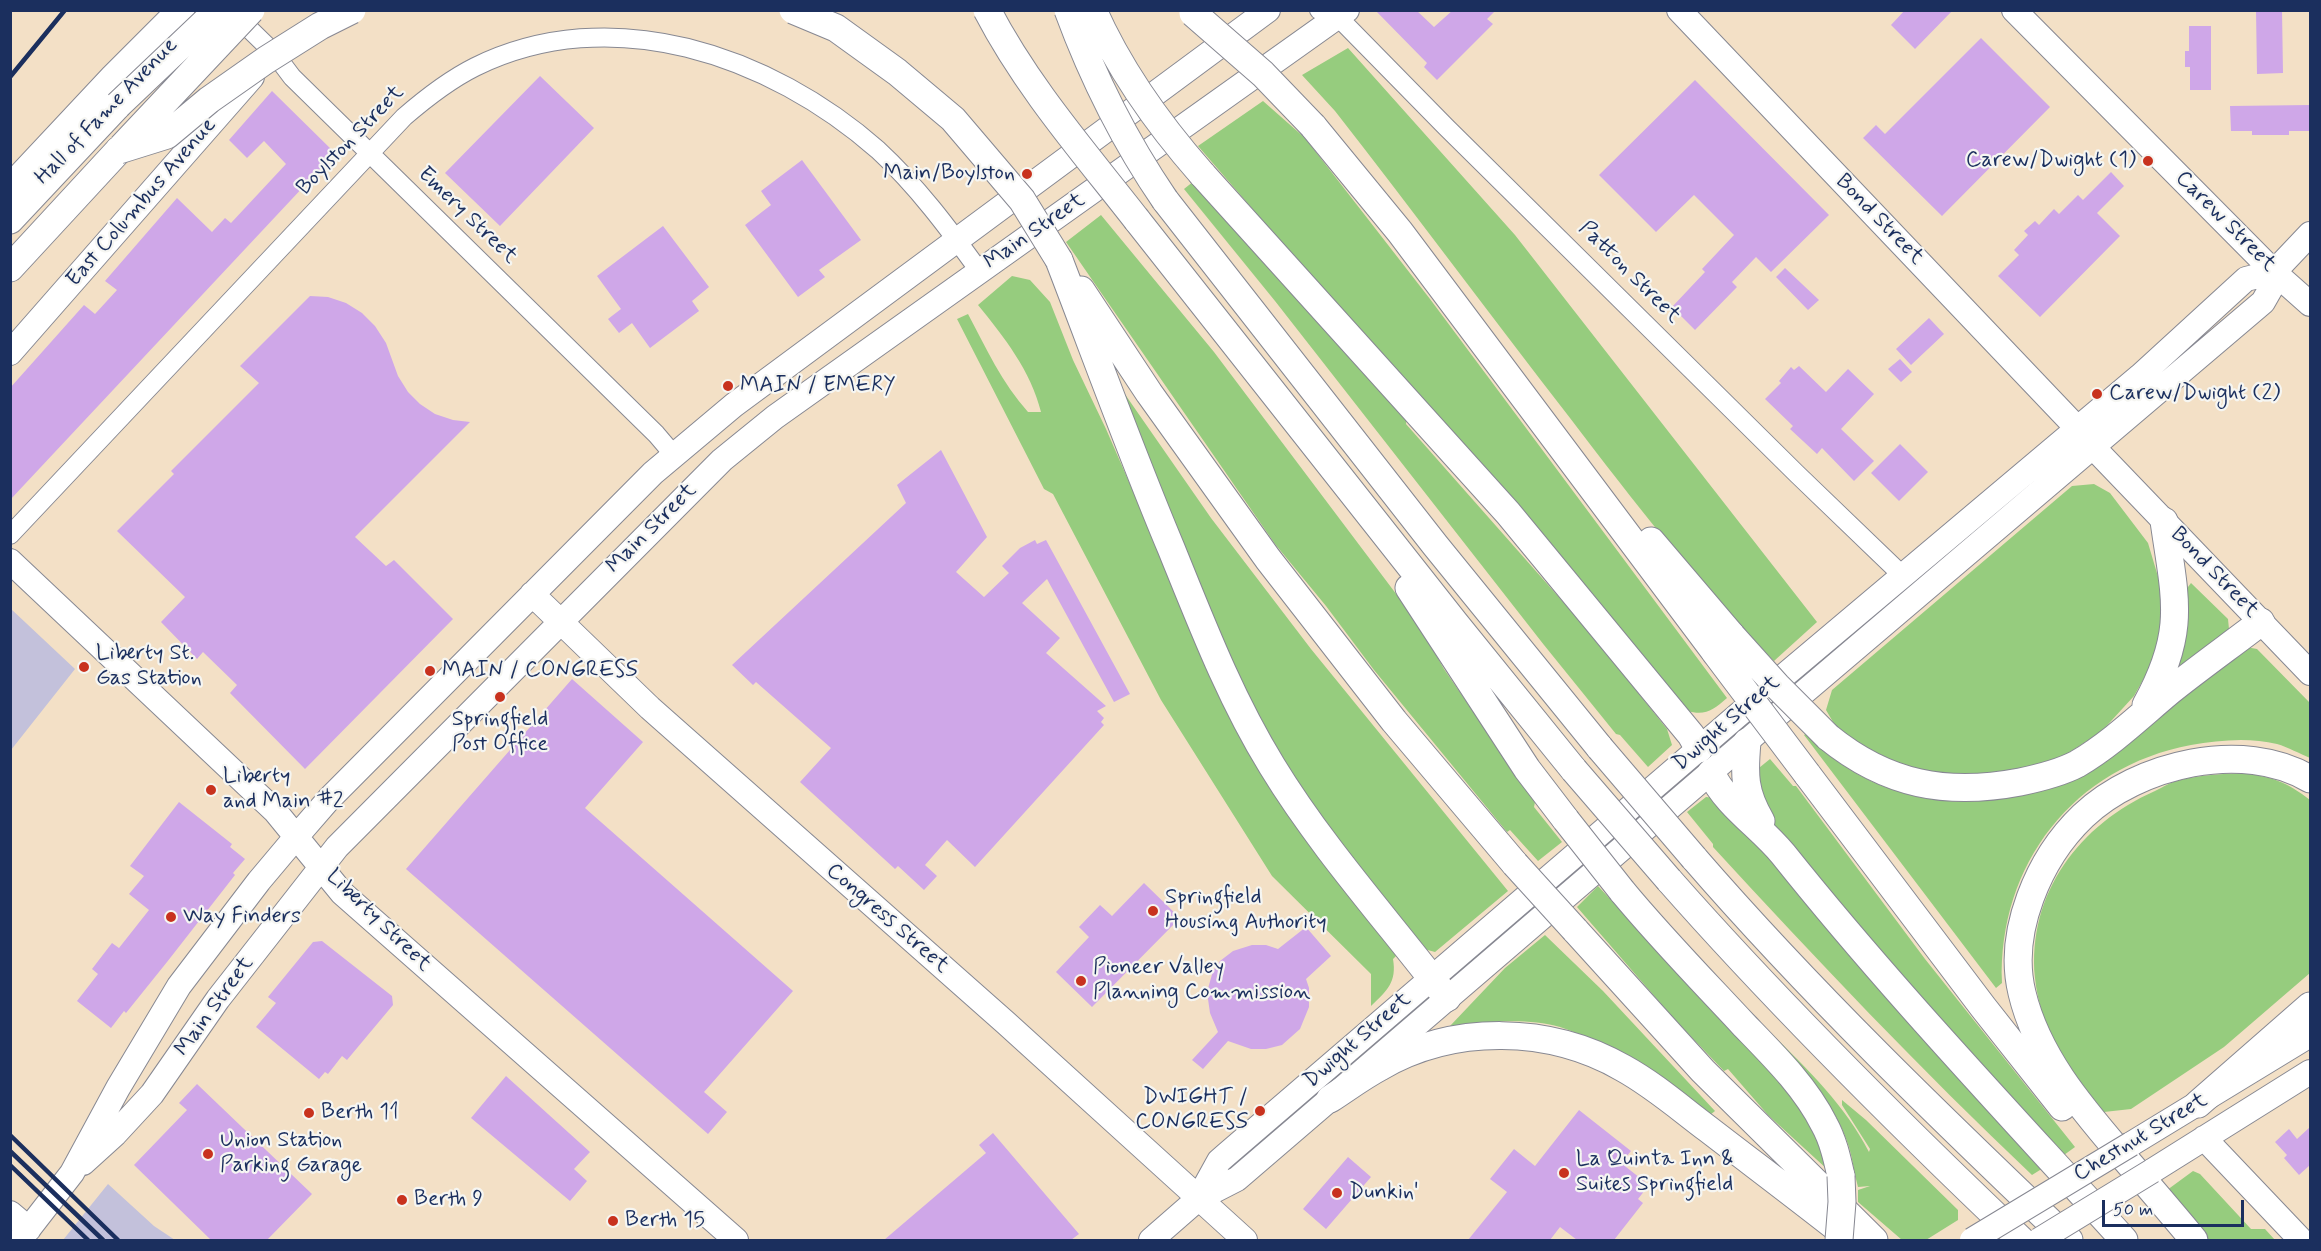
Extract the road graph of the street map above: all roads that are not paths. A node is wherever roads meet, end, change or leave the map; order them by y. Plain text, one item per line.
1 (181, 10) edge
2 (204, 10) edge
3 (218, 10) edge
4 (231, 10) edge
5 (251, 10) edge
6 (322, 10) edge
7 (352, 10) edge
8 (793, 10) edge
9 (987, 10) edge
10 (1068, 10) edge
11 (1093, 10) edge
12 (1268, 10) edge
13 (1679, 10) edge
14 (2014, 10) edge
15 (1191, 12) edge
16 (1335, 13) edge
17 (274, 53) junction
18 (147, 69) junction
19 (214, 121) junction
20 (119, 150) junction
21 (370, 153) junction
22 (10, 188) edge
23 (10, 214) edge
24 (10, 220) edge
25 (2310, 234) edge
26 (957, 240) junction
27 (1059, 260) junction
28 (10, 268) edge
29 (980, 272) junction
30 (2274, 272) junction
31 (2310, 304) edge
32 (10, 353) edge
33 (2085, 437) junction
34 (673, 454) junction
35 (1368, 513) junction
36 (2164, 521) junction
37 (10, 536) edge
38 (10, 561) edge
39 (1903, 576) junction
40 (532, 594) junction
41 (559, 622) junction
42 (2261, 622) junction
43 (1724, 644) junction
44 (2310, 674) edge
45 (2140, 716) junction
46 (1746, 742) junction
47 (1699, 749) junction
48 (1711, 773) junction
49 (2310, 779) edge
50 (296, 837) junction
51 (1772, 841) junction
52 (320, 867) junction
53 (1439, 988) junction
54 (2310, 1006) edge
55 (2310, 1035) edge
56 (2310, 1072) edge
57 (1330, 1099) junction
58 (2198, 1104) junction
59 (2204, 1138) junction
60 (72, 1173) junction
61 (1198, 1199) junction
62 (10, 1213) edge
63 (25, 1235) edge
64 (736, 1240) edge
65 (1151, 1240) edge
66 (1245, 1240) edge
67 (1839, 1240) edge
68 (1851, 1240) edge
69 (1874, 1240) edge
70 (1972, 1240) edge
71 (2021, 1240) edge
72 (2039, 1240) edge
73 (2069, 1240) edge
74 (2124, 1240) edge
75 (2175, 1240) edge
76 (2193, 1240) edge
77 (2301, 1240) edge

1 - 22 highway
2 - 18 main road, Hall of Fame Avenue
3 - 24 highway, bridge
4 - 17 street, Emery Street
5 - 20 highway, bridge
6 - 17 main road, East Columbus Avenue
7 - 20 highway, bridge
8 - 27 highway, bridge
9 - 35 highway, bridge
10 - 73 highway, bridge
11 - 47 highway, bridge
12 - 26 main road, Main Street
13 - 33 main road, Bond Street
14 - 30 main road, Carew Street
15 - 43 highway, bridge
16 - 29 main road, Main Street
16 - 39 street, Patton Street
17 - 19 main road, East Columbus Avenue
17 - 21 street, Emery Street
18 - 19 main road
18 - 23 main road, Hall of Fame Avenue
19 - 32 main road, East Columbus Avenue
20 - 28 highway
21 - 26 street, Boylston Street
21 - 34 street, Emery Street
21 - 37 street, Boylston Street
25 - 30 main road, Dwight Street
26 - 29 street, Boylston Street
26 - 34 main road, Main Street
27 - 53 highway
27 - 69 highway, bridge
29 - 41 main road, Main Street
30 - 31 main road, Carew Street
30 - 33 main road, Dwight Street
33 - 36 main road, Bond Street
33 - 39 main road, Dwight Street
33 - 46 main road, Dwight Street
34 - 40 main road, Main Street
35 - 67 highway, bridge
35 - 71 highway, bridge
36 - 42 main road, Bond Street
36 - 45 highway
38 - 50 main road, Liberty Street
39 - 47 main road, Dwight Street
40 - 41 main road, Congress Street
40 - 50 main road, Main Street
41 - 52 main road, Main Street
41 - 61 main road, Congress Street
42 - 44 main road, Bond Street
42 - 45 highway
43 - 45 highway, bridge
43 - 75 highway, bridge
46 - 48 main road, Dwight Street
46 - 51 highway
47 - 48 main road
47 - 53 main road, Dwight Street
48 - 51 highway
48 - 53 main road, Dwight Street
49 - 76 highway
50 - 52 main road, Liberty Street
50 - 60 main road, Main Street
51 - 74 highway
52 - 60 main road, Main Street
52 - 64 main road, Liberty Street
53 - 57 main road, Dwight Street
53 - 61 main road, Dwight Street
54 - 58 highway
55 - 58 main road, Chestnut Street
56 - 59 main road, Chestnut Street
57 - 61 main road, Dwight Street
57 - 68 highway
58 - 70 main road, Chestnut Street, bridge
59 - 72 main road, Chestnut Street, bridge
59 - 77 main road
60 - 63 main road, Main Street
61 - 65 main road, Dwight Street
61 - 66 main road, Congress Street
62 - 63 main road

